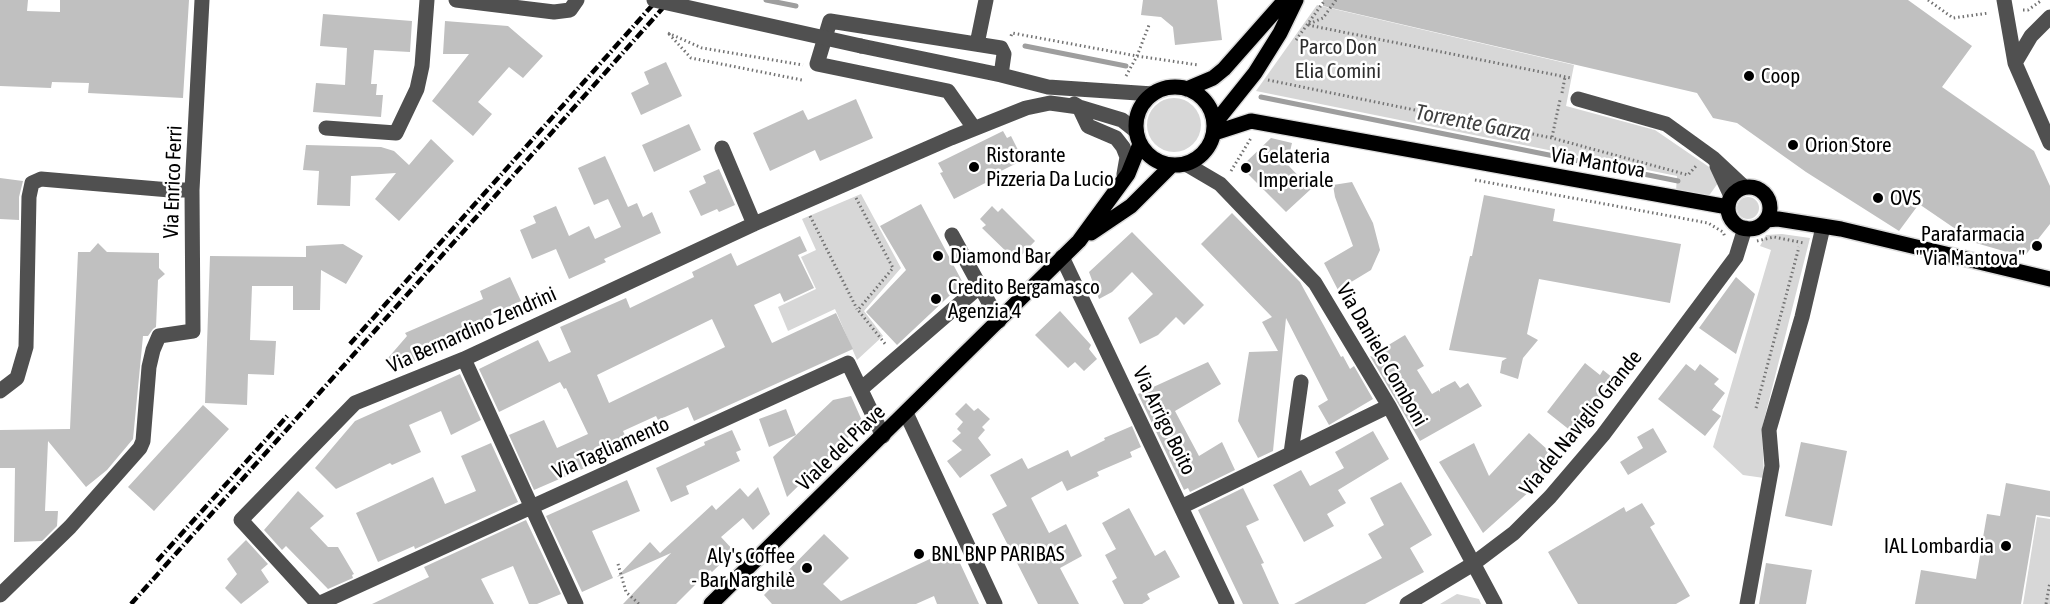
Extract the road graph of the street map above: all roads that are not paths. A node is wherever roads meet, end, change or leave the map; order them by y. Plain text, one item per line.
1 (202, 0) edge
2 (426, 0) edge
3 (456, 0) edge
4 (577, 0) edge
5 (654, 0) edge
6 (986, 0) edge
7 (1285, 0) edge
8 (1296, 0) edge
9 (2010, 5) edge
10 (2050, 17) edge
11 (978, 44) junction
12 (2015, 63) junction
13 (1001, 75) junction
14 (1048, 87) junction
15 (1187, 88) junction
16 (1153, 94) junction
17 (1578, 99) dead end
18 (1079, 107) junction
19 (326, 128) dead end
20 (974, 128) junction
21 (1215, 128) junction
22 (1138, 138) junction
23 (2050, 143) edge
24 (722, 148) dead end
25 (1707, 159) junction
26 (1179, 165) junction
27 (1120, 187) junction
28 (1744, 187) junction
29 (192, 190) junction
30 (1729, 202) junction
31 (1766, 220) junction
32 (754, 225) junction
33 (1823, 227) junction
34 (1745, 228) junction
35 (952, 235) dead end
36 (1079, 241) junction
37 (1062, 257) junction
38 (2050, 279) edge
39 (980, 286) junction
40 (999, 321) junction
41 (464, 358) junction
42 (1301, 382) dead end
43 (861, 389) junction
44 (0, 391) edge
45 (1389, 406) junction
46 (906, 413) junction
47 (883, 435) junction
48 (1291, 453) junction
49 (531, 507) junction
50 (1181, 507) junction
51 (1473, 564) junction
52 (0, 595) edge
53 (318, 604) edge
54 (576, 604) edge
55 (711, 604) edge
56 (995, 604) edge
57 (1227, 604) edge
58 (1407, 604) edge
59 (1495, 604) edge
60 (1747, 604) edge

1 - 29 street, Via Enrico Ferri
2 - 19 street
3 - 4 street
5 - 13 street, bridge
6 - 11 street
7 - 15 main road
8 - 21 main road
9 - 12 street
10 - 12 street
11 - 13 street
11 - 20 street
12 - 23 street
13 - 14 street
14 - 16 street
14 - 18 street
15 - 16 main road
15 - 21 main road
16 - 22 main road
17 - 25 street
18 - 20 street, Via Bernardino Zendrini
18 - 22 street
18 - 27 street
20 - 32 street, Via Bernardino Zendrini
21 - 26 main road
21 - 30 main road, Via Mantova
22 - 26 main road
22 - 27 main road, Viale del Piave
24 - 32 street
25 - 28 street
25 - 30 street
26 - 36 main road, Viale del Piave
26 - 45 street, Via Daniele Comboni
27 - 36 main road, Viale del Piave
28 - 30 main road
28 - 31 main road
29 - 44 street
29 - 52 street, Via Enrico Ferri
30 - 34 main road
31 - 33 main road
31 - 34 main road
32 - 41 street, Via Bernardino Zendrini
33 - 38 main road
33 - 60 street
34 - 51 street, Via del Naviglio Grande
35 - 39 street
36 - 37 main road, Viale del Piave
37 - 40 main road, Viale del Piave
37 - 50 street, Via Arrigo Boito
39 - 40 street
39 - 43 street, Viale del Piave
40 - 46 main road, Viale del Piave
41 - 49 street
41 - 53 street, Via Bernardino Zendrini
42 - 48 street
43 - 47 street, Via Tagliamento
43 - 49 street, Via Tagliamento
45 - 48 street
45 - 51 street, Via Daniele Comboni
46 - 47 main road, Viale del Piave
46 - 56 street
47 - 55 main road, Viale del Piave
48 - 50 street
49 - 53 street, Via Tagliamento
49 - 54 street
50 - 57 street, Via Arrigo Boito
51 - 58 street, Via del Naviglio Grande
51 - 59 street, Via Daniele Comboni

